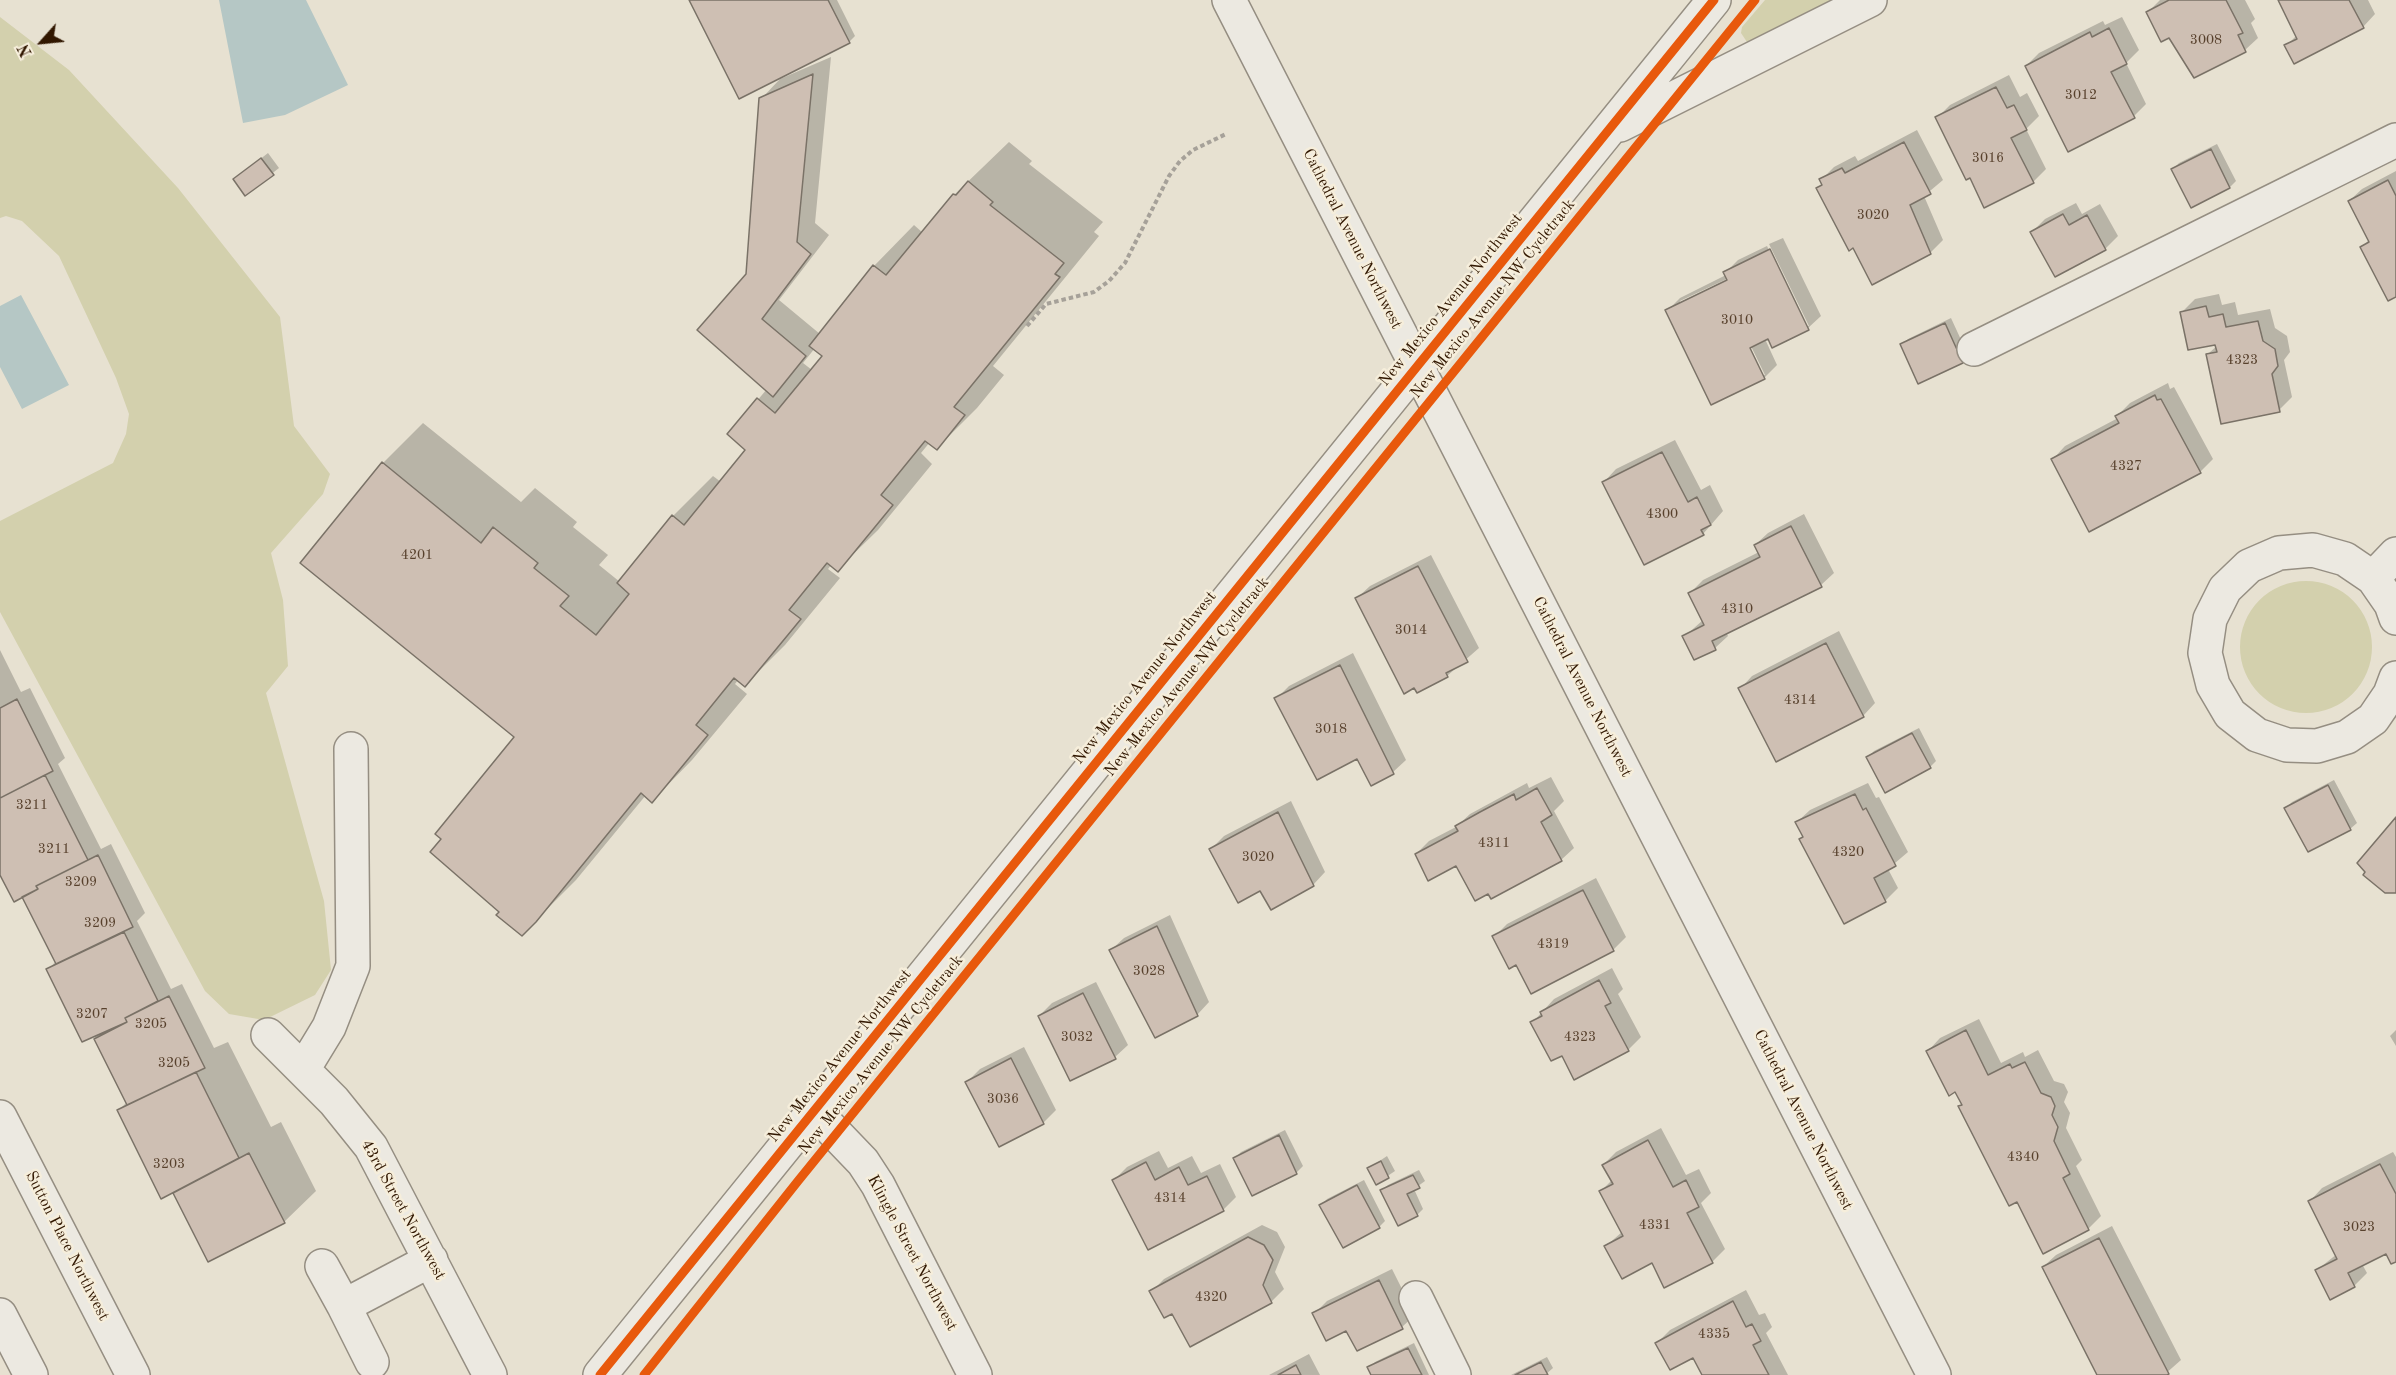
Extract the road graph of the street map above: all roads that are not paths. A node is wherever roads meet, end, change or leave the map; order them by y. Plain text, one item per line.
1 (1229, 0) edge
2 (1714, 0) edge
3 (1870, 0) edge
4 (1610, 130) junction
5 (2396, 140) edge
6 (1974, 349) dead end
7 (1417, 365) junction
8 (2396, 555) edge
9 (2373, 578) junction
10 (2396, 618) edge
11 (2396, 678) edge
12 (351, 749) dead end
13 (268, 1035) dead end
14 (304, 1068) junction
15 (814, 1111) junction
16 (0, 1117) edge
17 (431, 1260) junction
18 (322, 1266) dead end
19 (1416, 1299) dead end
20 (344, 1306) junction
21 (0, 1315) edge
22 (372, 1362) dead end
23 (31, 1375) edge
24 (133, 1375) edge
25 (490, 1375) edge
26 (600, 1375) edge
27 (975, 1375) edge
28 (1454, 1375) edge
29 (1934, 1375) edge

1 - 7 street, Cathedral Avenue Northwest
2 - 4 street, New Mexico Avenue Northwest
3 - 4 street
4 - 7 street, New Mexico Avenue Northwest
5 - 6 street
7 - 15 street, New Mexico Avenue Northwest
7 - 29 street, Cathedral Avenue Northwest
8 - 9 street
9 - 10 street
9 - 11 street
12 - 14 street
13 - 14 street, 43rd Street Northwest
14 - 17 street, 43rd Street Northwest
15 - 26 street, New Mexico Avenue Northwest
15 - 27 street, Klingle Street Northwest
16 - 24 street, Sutton Place Northwest
17 - 20 street
17 - 25 street, 43rd Street Northwest
18 - 20 street
19 - 28 street
20 - 22 street
21 - 23 street

